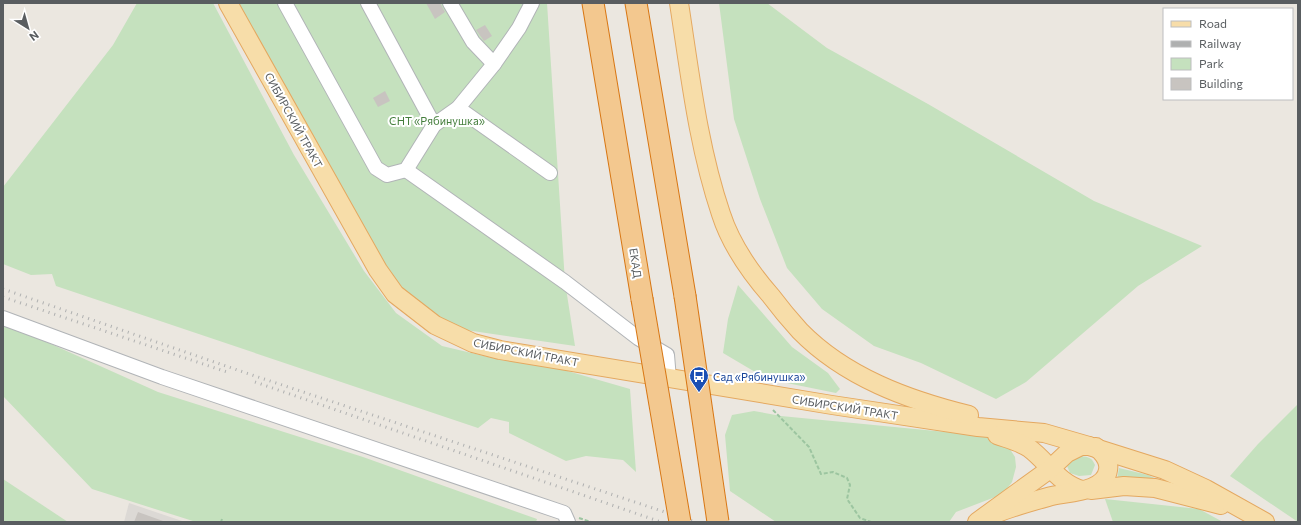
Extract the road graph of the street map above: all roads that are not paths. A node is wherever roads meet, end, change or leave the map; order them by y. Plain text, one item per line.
1 (228, 3) edge
2 (285, 3) edge
3 (368, 3) edge
4 (450, 3) edge
5 (532, 3) edge
6 (593, 3) edge
7 (636, 3) edge
8 (679, 3) edge
9 (494, 64) junction
10 (458, 108) junction
11 (434, 125) junction
12 (406, 170) junction
13 (550, 173) dead end
14 (3, 318) edge
15 (669, 379) junction
16 (978, 427) junction
17 (1044, 433) junction
18 (1012, 441) junction
19 (1093, 446) junction
20 (1056, 463) junction
21 (1022, 488) junction
22 (1085, 490) junction
23 (1244, 512) junction
24 (980, 521) edge
25 (568, 522) edge
26 (680, 522) edge
27 (718, 522) edge
28 (1265, 522) edge

1 - 15 main road, СИБИРСКИЙ ТРАКТ
2 - 12 street
3 - 11 street
4 - 9 street
5 - 9 street
6 - 26 highway, ЕКАД, bridge
7 - 27 highway, bridge
8 - 17 main road
9 - 10 street
10 - 11 street
10 - 13 street
11 - 12 street
12 - 15 street
14 - 25 street
15 - 16 main road, СИБИРСКИЙ ТРАКТ
16 - 17 main road, СИБИРСКИЙ ТРАКТ
16 - 18 main road, СИБИРСКИЙ ТРАКТ
17 - 19 main road, СИБИРСКИЙ ТРАКТ
18 - 20 main road, СИБИРСКИЙ ТРАКТ
18 - 21 main road
19 - 20 main road
19 - 22 main road
19 - 23 main road, СИБИРСКИЙ ТРАКТ
20 - 21 main road
20 - 22 main road
21 - 24 main road
22 - 23 main road, СИБИРСКИЙ ТРАКТ
22 - 24 main road, СИБИРСКИЙ ТРАКТ
23 - 28 main road, СИБИРСКИЙ ТРАКТ

